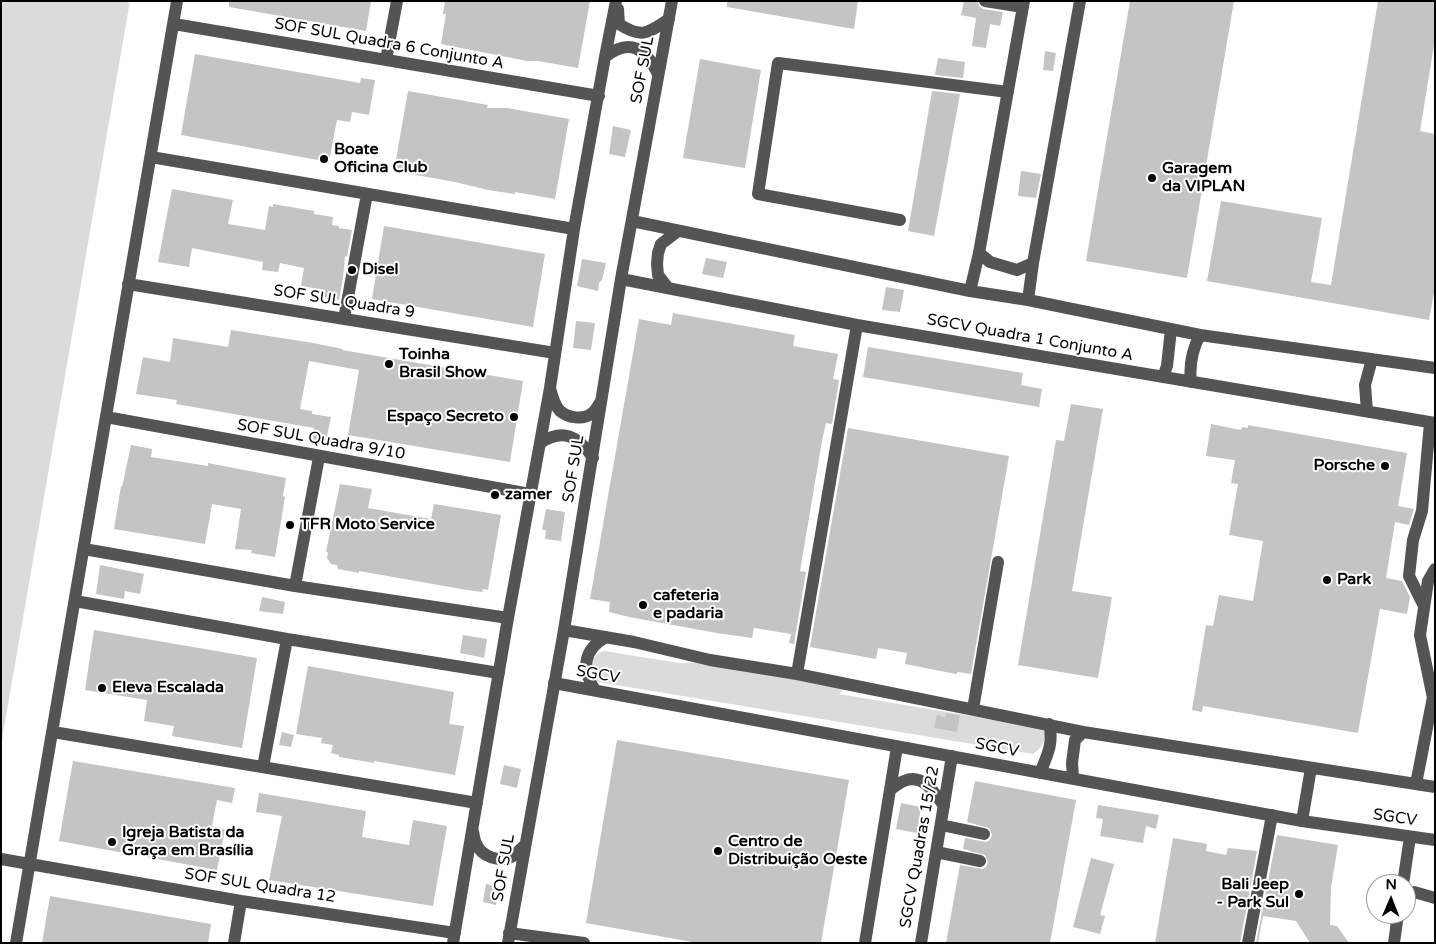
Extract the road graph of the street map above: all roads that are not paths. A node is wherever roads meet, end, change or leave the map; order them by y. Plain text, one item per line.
1 (177, 1) edge
2 (397, 1) edge
3 (617, 1) edge
4 (672, 1) edge
5 (985, 1) edge
6 (1080, 1) edge
7 (1024, 4) edge
8 (669, 19) junction
9 (174, 24) junction
10 (605, 57) junction
11 (386, 60) junction
12 (658, 74) junction
13 (1008, 92) junction
14 (599, 96) junction
15 (151, 157) junction
16 (367, 194) junction
17 (900, 220) dead end
18 (632, 221) junction
19 (574, 229) junction
20 (678, 231) junction
21 (979, 252) junction
22 (1033, 263) junction
23 (621, 279) junction
24 (128, 284) junction
25 (668, 288) junction
26 (970, 291) junction
27 (1028, 300) junction
28 (344, 319) junction
29 (857, 325) junction
30 (1171, 329) junction
31 (1200, 335) junction
32 (555, 353) junction
33 (1372, 359) junction
34 (1435, 368) edge
35 (1163, 377) junction
36 (1191, 382) junction
37 (550, 388) junction
38 (602, 400) junction
39 (1366, 411) junction
40 (106, 417) junction
41 (1432, 423) edge
42 (540, 443) junction
43 (319, 457) junction
44 (593, 458) junction
45 (530, 494) junction
46 (84, 549) junction
47 (998, 562) dead end
48 (1435, 569) edge
49 (295, 586) junction
50 (75, 601) junction
51 (1424, 606) junction
52 (508, 618) junction
53 (564, 630) junction
54 (606, 637) junction
55 (287, 639) junction
56 (499, 673) junction
57 (796, 674) junction
58 (554, 683) junction
59 (595, 690) junction
60 (1434, 694) edge
61 (972, 709) junction
62 (1049, 724) junction
63 (53, 732) junction
64 (1083, 732) junction
65 (897, 747) junction
66 (952, 756) junction
67 (263, 767) junction
68 (1311, 768) junction
69 (1040, 773) junction
70 (1073, 778) junction
71 (1416, 784) junction
72 (1435, 787) edge
73 (890, 790) junction
74 (477, 803) junction
75 (944, 806) junction
76 (1272, 815) junction
77 (1302, 821) junction
78 (941, 825) junction
79 (473, 829) junction
80 (984, 834) dead end
81 (1410, 837) junction
82 (1435, 840) edge
83 (525, 844) junction
84 (936, 852) junction
85 (1, 859) edge
86 (980, 861) dead end
87 (30, 864) junction
88 (1404, 874) edge
89 (1416, 893) edge
90 (1435, 898) edge
91 (241, 901) junction
92 (1397, 924) edge
93 (454, 938) edge
94 (508, 938) edge
95 (16, 943) edge
96 (234, 943) edge
97 (584, 943) edge
98 (865, 943) edge
99 (920, 943) edge
100 (1248, 943) edge
101 (1394, 943) edge

1 - 9 street
2 - 11 street
3 - 8 street
3 - 10 street
4 - 8 street, SOF SUL
5 - 7 street
6 - 22 street
7 - 13 street
8 - 12 street, SOF SUL
9 - 11 street, SOF SUL Quadra 6 Conjunto A
9 - 15 street
10 - 12 street
10 - 14 street
11 - 14 street, SOF SUL Quadra 6 Conjunto A
12 - 18 street, SOF SUL
13 - 17 street
13 - 21 street
14 - 19 street
15 - 16 street
15 - 24 street
16 - 19 street
16 - 28 street
18 - 20 street
18 - 23 street, SOF SUL
19 - 32 street
20 - 25 street
20 - 26 street
21 - 22 street
21 - 26 street
22 - 27 street
23 - 25 street, SGCV Quadra 1 Conjunto A
23 - 38 street, SOF SUL
24 - 28 street, SOF SUL Quadra 9
24 - 40 street
25 - 29 street, SGCV Quadra 1 Conjunto A
26 - 27 street
27 - 30 street
28 - 32 street, SOF SUL Quadra 9
29 - 35 street, SGCV Quadra 1 Conjunto A
29 - 57 street
30 - 31 street
30 - 35 street
31 - 33 street
31 - 36 street
32 - 37 street
33 - 34 street
33 - 39 street
35 - 36 street, SGCV Quadra 1 Conjunto A
36 - 39 street, SGCV Quadra 1 Conjunto A
37 - 38 street
37 - 42 street
38 - 44 street, SOF SUL
39 - 41 street, SGCV Quadra 1 Conjunto A
40 - 43 street, SOF SUL Quadra 9/10
40 - 46 street
41 - 51 street
42 - 44 street
42 - 45 street
43 - 45 street, SOF SUL Quadra 9/10
43 - 49 street
44 - 53 street, SOF SUL
45 - 52 street
46 - 49 street
46 - 50 street
47 - 61 street
48 - 51 street
49 - 52 street
50 - 55 street
50 - 63 street
51 - 60 street
52 - 56 street
53 - 54 street, SGCV
53 - 58 street, SOF SUL
54 - 57 street, SGCV
54 - 59 street
55 - 56 street
55 - 67 street
56 - 74 street
57 - 61 street, SGCV
58 - 59 street, SGCV
58 - 83 street, SOF SUL
59 - 65 street, SGCV
60 - 71 street
61 - 62 street, SGCV
62 - 64 street, SGCV
62 - 69 street
63 - 67 street
63 - 87 street
64 - 68 street, SGCV
64 - 70 street
65 - 66 street, SGCV
65 - 73 street
66 - 69 street, SGCV
66 - 75 street, SGCV Quadras 15/22
67 - 74 street
68 - 71 street, SGCV
68 - 77 street
69 - 70 street, SGCV
70 - 76 street, SGCV
71 - 72 street, SGCV
73 - 75 street
73 - 98 street
74 - 79 street
75 - 78 street, SGCV Quadras 15/22
76 - 77 street, SGCV
76 - 100 street
77 - 81 street, SGCV
78 - 80 street
78 - 84 street, SGCV Quadras 15/22
79 - 83 street
79 - 93 street
81 - 82 street, SGCV
81 - 88 street
83 - 94 street, SOF SUL
84 - 86 street
84 - 99 street, SGCV Quadras 15/22
85 - 87 street, SOF SUL Quadra 12
87 - 91 street, SOF SUL Quadra 12
87 - 95 street
89 - 90 street
91 - 93 street, SOF SUL Quadra 12
91 - 96 street
92 - 101 street
94 - 97 street

